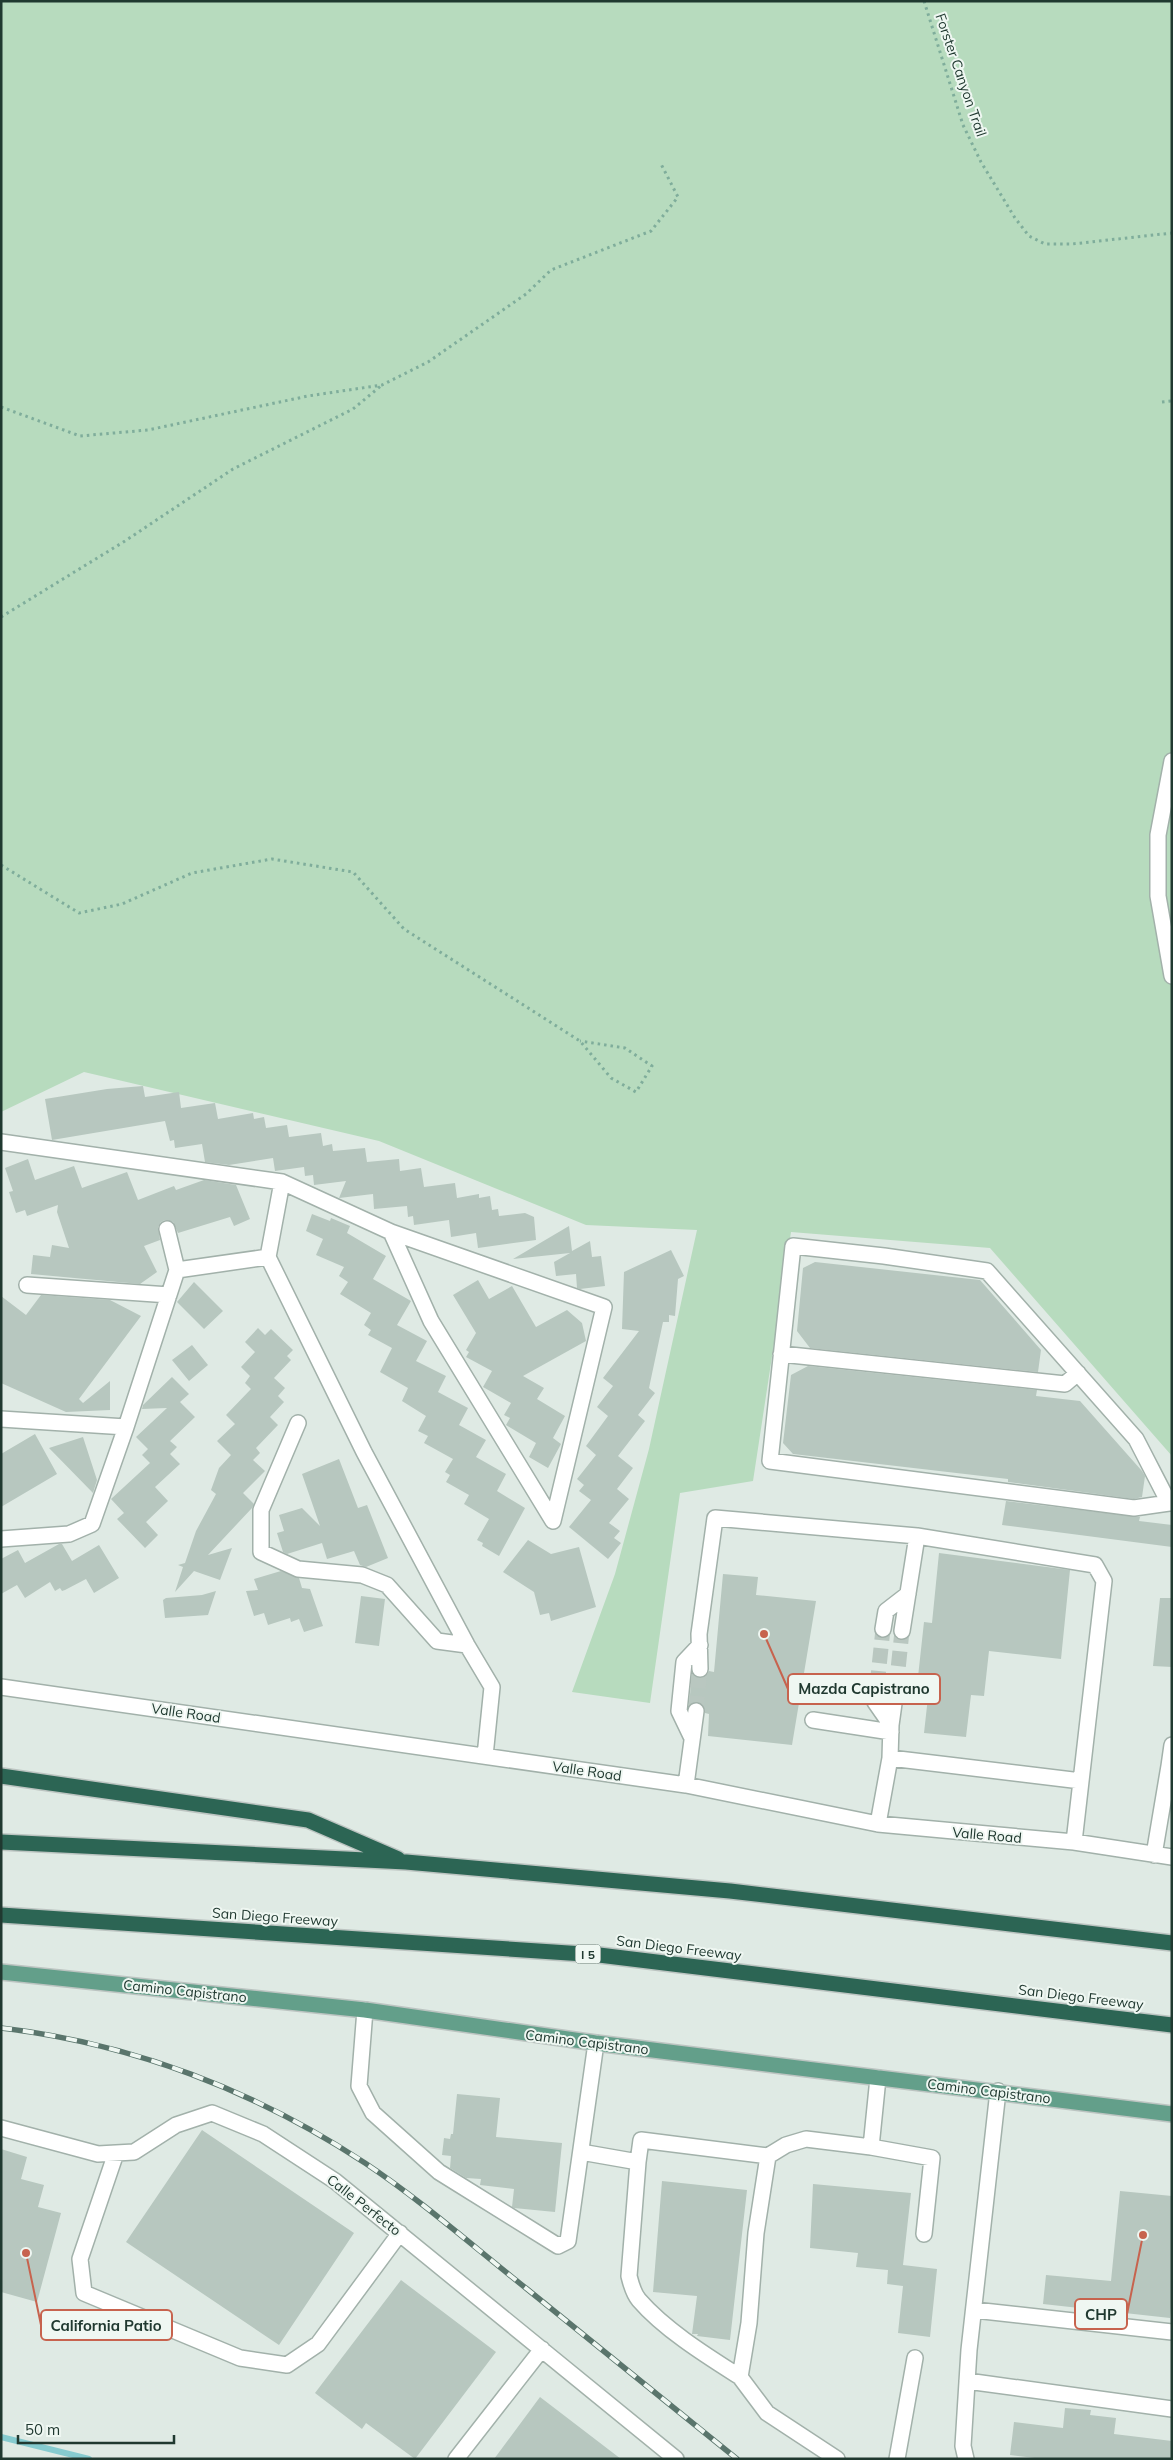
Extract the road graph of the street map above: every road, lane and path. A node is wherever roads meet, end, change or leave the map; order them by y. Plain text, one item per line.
1 (924, 1) edge
2 (661, 164) dead end
3 (1172, 233) edge
4 (382, 385) junction
5 (1162, 402) dead end
6 (1172, 402) edge
7 (1, 407) edge
8 (1, 617) edge
9 (1172, 761) edge
10 (1, 865) edge
11 (1172, 976) edge
12 (580, 1041) junction
13 (1, 1142) edge
14 (282, 1182) junction
15 (167, 1229) dead end
16 (390, 1232) junction
17 (268, 1257) junction
18 (177, 1270) junction
19 (27, 1286) dead end
20 (169, 1295) junction
21 (781, 1354) junction
22 (1078, 1373) junction
23 (1, 1418) edge
24 (298, 1423) dead end
25 (126, 1427) junction
26 (1170, 1503) edge
27 (917, 1536) junction
28 (1, 1539) edge
29 (908, 1594) junction
30 (883, 1629) tunnel mouth
31 (902, 1631) tunnel mouth
32 (467, 1645) junction
33 (700, 1645) junction
34 (700, 1669) tunnel mouth
35 (877, 1686) tunnel mouth
36 (1, 1687) edge
37 (896, 1689) tunnel mouth
38 (696, 1711) tunnel mouth
39 (813, 1720) dead end
40 (891, 1729) junction
41 (691, 1736) junction
42 (1172, 1745) edge
43 (485, 1756) junction
44 (890, 1758) junction
45 (1170, 1766) edge
46 (1, 1776) edge
47 (1081, 1781) junction
48 (686, 1785) junction
49 (878, 1824) junction
50 (1, 1842) edge
51 (1074, 1842) junction
52 (1154, 1854) junction
53 (1172, 1857) edge
54 (406, 1862) junction
55 (1, 1915) edge
56 (1172, 1943) edge
57 (1, 1972) edge
58 (365, 2010) junction
59 (1172, 2025) edge
60 (596, 2043) junction
61 (878, 2078) junction
62 (998, 2091) junction
63 (1172, 2114) edge
64 (1, 2128) edge
65 (871, 2146) junction
66 (581, 2152) junction
67 (116, 2153) junction
68 (768, 2156) junction
69 (638, 2162) junction
70 (400, 2233) junction
71 (924, 2234) dead end
72 (974, 2310) junction
73 (1172, 2332) edge
74 (542, 2349) junction
75 (915, 2358) dead end
76 (740, 2377) junction
77 (967, 2381) junction
78 (1172, 2409) edge
79 (456, 2459) edge
80 (676, 2459) edge
81 (837, 2459) edge
82 (898, 2459) edge
83 (966, 2459) edge

1 - 3 path, Forster Canyon Trail
2 - 4 path
4 - 7 path
4 - 8 path
5 - 6 path
9 - 11 street
10 - 12 path
12 - 12 path
13 - 14 street
14 - 16 street
14 - 17 street
15 - 18 street
16 - 16 street
17 - 18 street
17 - 32 street
18 - 20 street
19 - 20 street
20 - 25 street
21 - 22 street
21 - 22 street
21 - 26 street
22 - 26 street
23 - 25 street
24 - 32 street
25 - 28 street
27 - 29 street
27 - 33 street
27 - 47 street
29 - 30 street
29 - 31 street
32 - 43 street
33 - 34 street
33 - 41 street
35 - 40 street
36 - 43 street, Valle Road
37 - 40 street
38 - 41 street
39 - 40 street
40 - 44 street
41 - 48 street
42 - 45 street
43 - 48 street, Valle Road
44 - 47 street
44 - 49 street
45 - 52 street
46 - 54 highway
47 - 51 street
48 - 49 street, Valle Road
49 - 51 street, Valle Road
50 - 54 highway
51 - 52 street, Valle Road
52 - 53 street, Valle Road
54 - 56 highway
55 - 59 highway, San Diego Freeway / I 5
57 - 58 main road, Camino Capistrano
58 - 60 main road, Camino Capistrano
58 - 66 street
60 - 61 main road, Camino Capistrano
60 - 66 street
61 - 62 main road, Camino Capistrano
61 - 65 street
62 - 63 main road, Camino Capistrano
62 - 72 street
64 - 67 street, Calle Perfecto
65 - 68 street
65 - 71 street
66 - 69 street
67 - 70 street, Calle Perfecto
67 - 70 street
68 - 69 street
68 - 76 street
69 - 76 street
70 - 74 street, Calle Perfecto
72 - 73 street
72 - 77 street
74 - 79 street
74 - 80 street, Calle Perfecto
75 - 82 street
76 - 81 street
77 - 78 street
77 - 83 street

